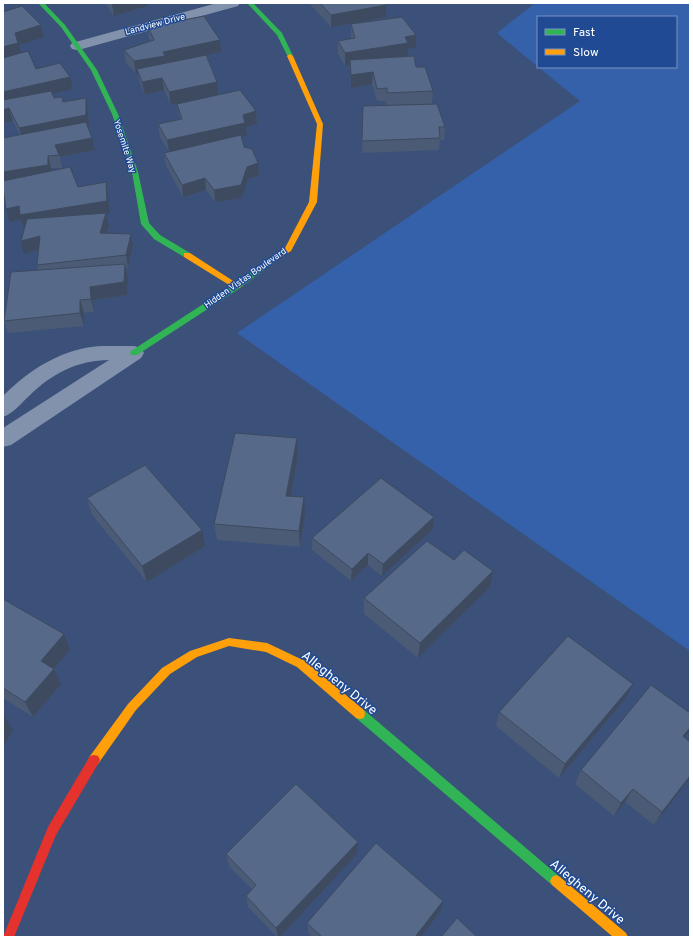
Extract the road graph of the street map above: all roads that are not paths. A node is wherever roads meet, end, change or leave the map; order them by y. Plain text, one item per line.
1 (41, 3) edge
2 (233, 3) edge
3 (250, 3) edge
4 (77, 46) junction
5 (237, 286) junction
6 (134, 353) junction
7 (3, 409) edge
8 (3, 439) edge
9 (8, 937) edge
10 (622, 937) edge

1 - 4 street, Yosemite Way
2 - 4 street, Landview Drive
3 - 5 street, Hidden Vistas Boulevard
4 - 5 street, Yosemite Way
5 - 6 street, Hidden Vistas Boulevard
6 - 7 street
6 - 8 street, Hidden Vistas Boulevard
9 - 10 street, Allegheny Drive

